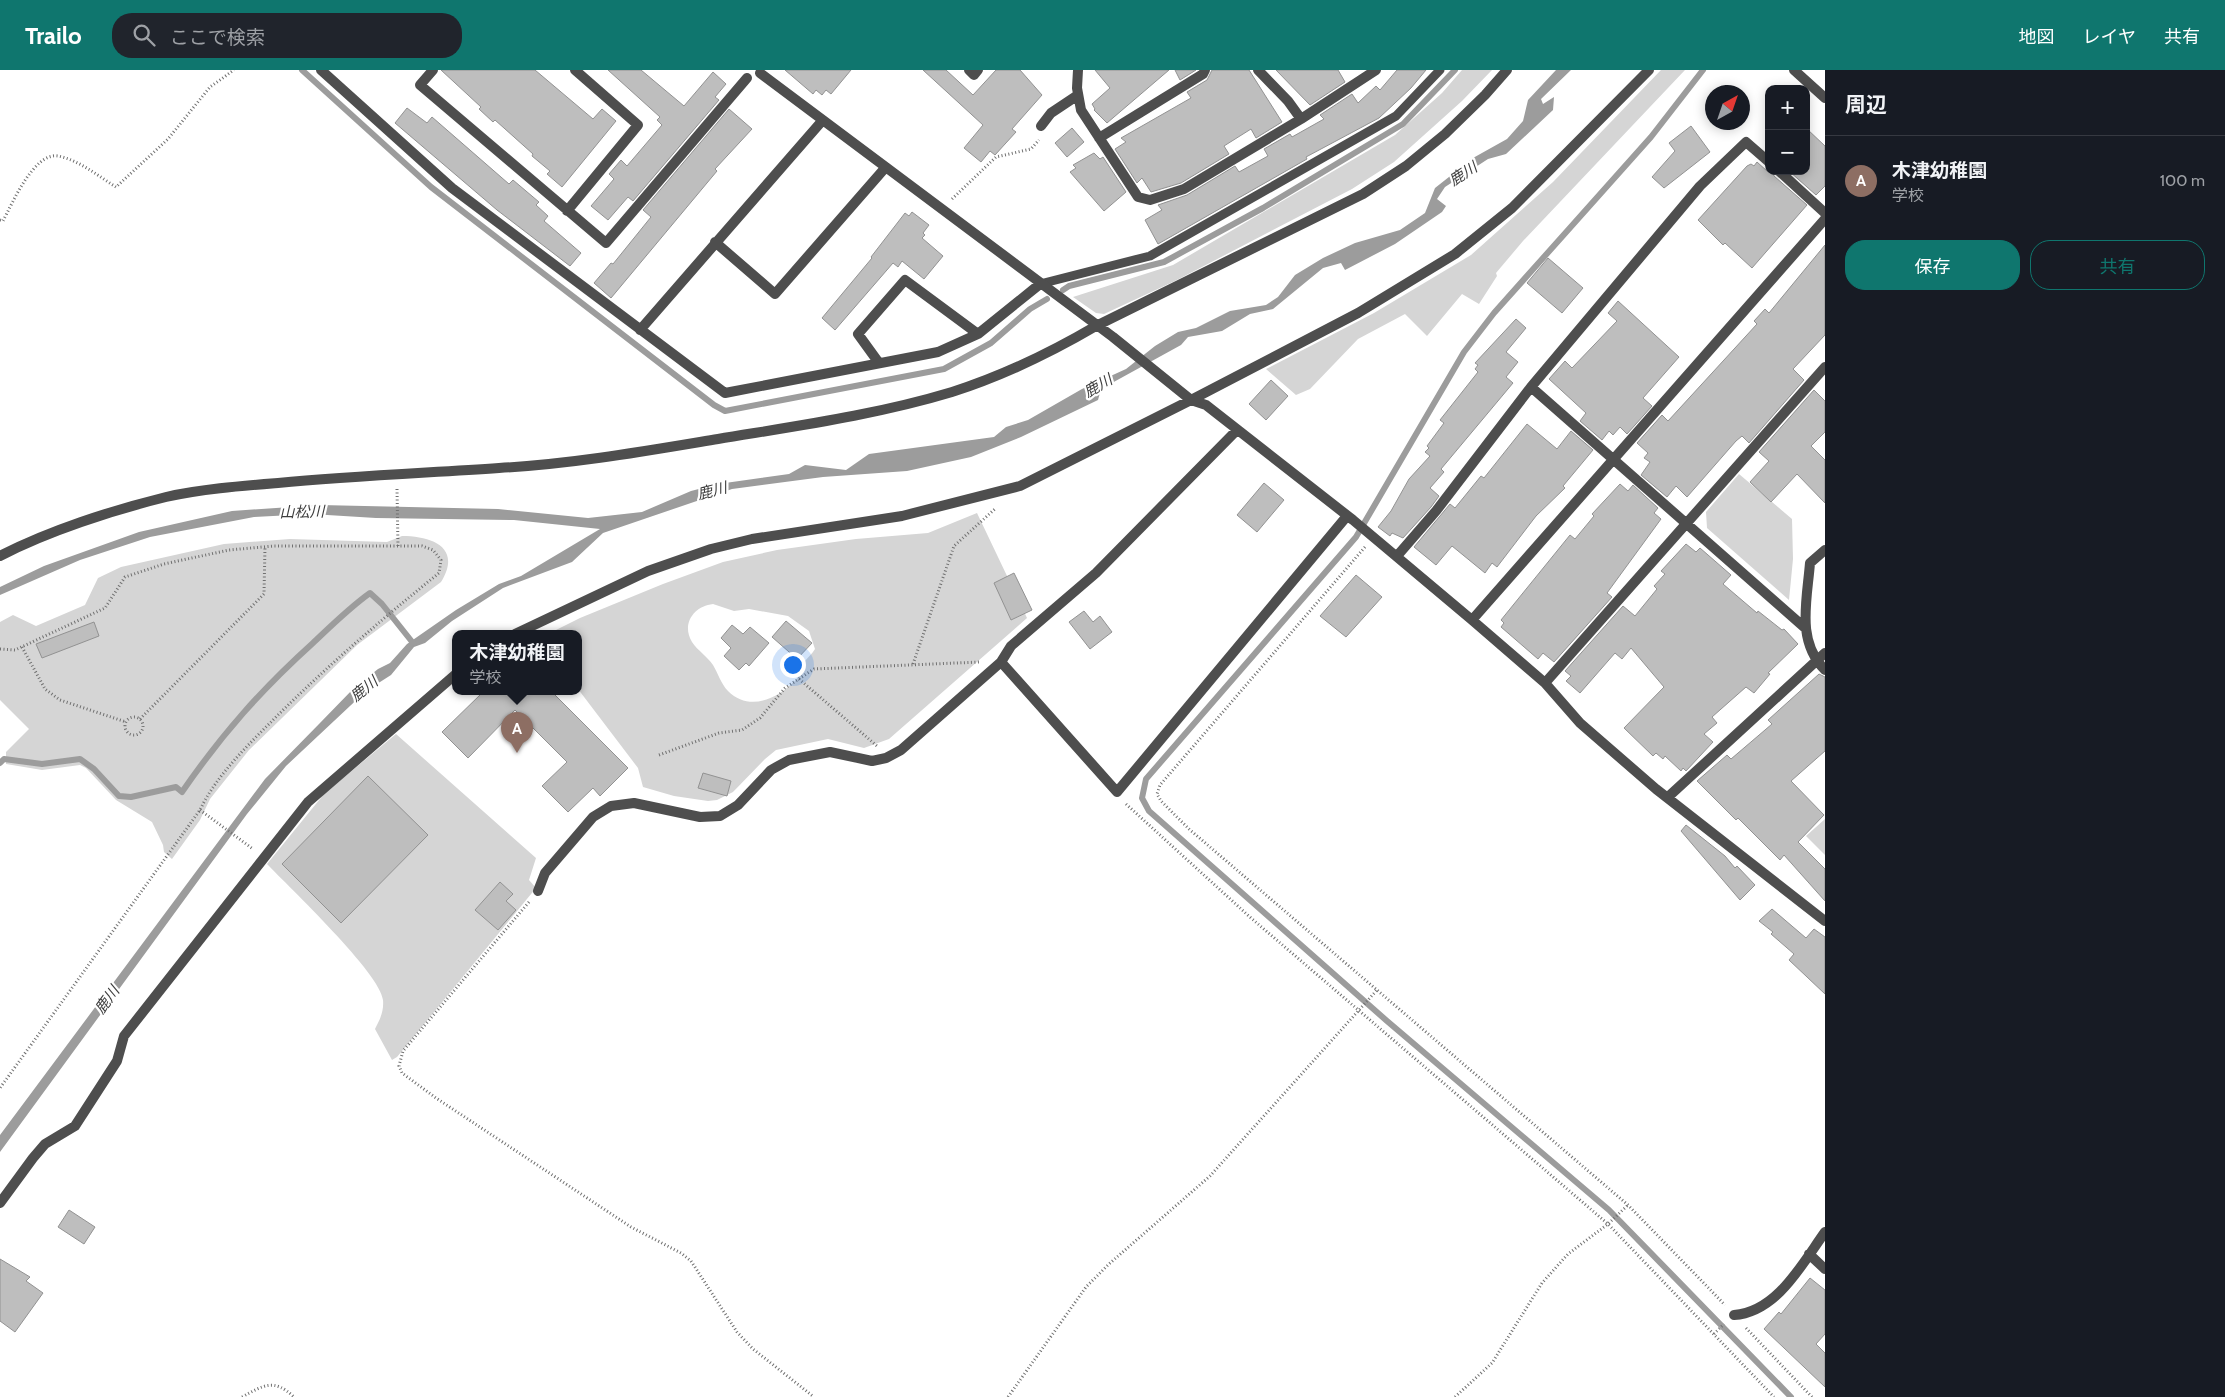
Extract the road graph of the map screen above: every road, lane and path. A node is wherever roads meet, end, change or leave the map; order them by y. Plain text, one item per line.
1 (234, 70) edge
2 (321, 70) edge
3 (433, 70) edge
4 (575, 70) edge
5 (739, 70) edge
6 (969, 70) edge
7 (978, 70) edge
8 (1078, 70) edge
9 (1205, 70) edge
10 (1258, 70) edge
11 (1376, 70) edge
12 (1440, 70) edge
13 (1507, 70) edge
14 (1649, 70) edge
15 (1794, 70) edge
16 (762, 72) edge
17 (747, 78) junction
18 (1078, 95) junction
19 (1825, 98) edge
20 (1301, 119) junction
21 (822, 121) junction
22 (1041, 126) joint
23 (1099, 138) junction
24 (1765, 159) edge
25 (885, 168) junction
26 (1783, 175) edge
27 (940, 209) junction
28 (567, 211) junction
29 (1825, 213) edge
30 (0, 220) edge
31 (1825, 220) edge
32 (715, 242) junction
33 (1040, 284) junction
34 (1096, 326) junction
35 (640, 330) junction
36 (978, 334) junction
37 (879, 363) junction
38 (1825, 367) edge
39 (1531, 387) junction
40 (1191, 400) junction
41 (1236, 431) junction
42 (1612, 458) junction
43 (396, 474) junction
44 (1000, 504) dead end
45 (1350, 518) junction
46 (1686, 523) junction
47 (1371, 536) junction
48 (265, 547) junction
49 (398, 547) junction
50 (1825, 550) edge
51 (0, 556) edge
52 (1397, 556) junction
53 (1472, 620) junction
54 (1804, 627) junction
55 (523, 630) edge
56 (22, 647) junction
57 (0, 649) edge
58 (1825, 653) edge
59 (1816, 661) junction
60 (1000, 662) junction
61 (913, 664) junction
62 (1825, 670) edge
63 (452, 677) edge
64 (799, 679) junction
65 (1545, 683) junction
66 (140, 719) junction
67 (126, 722) junction
68 (659, 755) dead end
69 (888, 756) junction
70 (1117, 792) junction
71 (1668, 798) junction
72 (200, 810) junction
73 (254, 849) dead end
74 (538, 891) joint
75 (1825, 921) edge
76 (1378, 990) junction
77 (1358, 1010) junction
78 (0, 1088) edge
79 (0, 1203) edge
80 (1628, 1206) junction
81 (1610, 1223) junction
82 (1825, 1232) edge
83 (1809, 1254) junction
84 (1825, 1269) edge
85 (1734, 1314) junction
86 (242, 1397) edge
87 (294, 1397) edge
88 (814, 1397) edge
89 (1008, 1397) edge
90 (1455, 1397) edge
91 (1774, 1397) edge
92 (1812, 1397) edge

1 - 30 path
2 - 35 street
3 - 28 street
4 - 28 street
5 - 17 street
6 - 7 street
8 - 18 street
9 - 23 street
10 - 20 street
11 - 20 street
12 - 33 lane
13 - 34 street
14 - 40 street
15 - 19 street
16 - 17 street
16 - 21 street
17 - 28 street
18 - 22 street
18 - 23 street
20 - 23 street
21 - 25 street
21 - 32 street
22 - 27 path
24 - 39 street
25 - 27 street
25 - 32 street
26 - 29 street
27 - 33 street
31 - 42 street
32 - 35 street
33 - 34 street
33 - 36 street
34 - 40 street
34 - 43 street
35 - 37 street
36 - 37 street
36 - 37 street
38 - 46 street
39 - 42 street
39 - 52 street
40 - 41 street
40 - 55 street
41 - 45 street
41 - 60 street
42 - 46 street
42 - 53 street
43 - 49 path
43 - 51 street
44 - 61 path
45 - 47 street
45 - 70 street
46 - 54 street
46 - 65 street
47 - 52 street
47 - 76 path
48 - 49 path
48 - 56 path
48 - 66 path
49 - 72 path
50 - 54 street
52 - 53 street
53 - 65 street
54 - 59 street
56 - 57 path
56 - 67 path
58 - 59 street
59 - 62 street
59 - 71 street
60 - 61 path
60 - 69 street
60 - 70 street
61 - 64 path
63 - 79 street
64 - 68 path
64 - 69 path
65 - 71 street
66 - 67 path
66 - 67 path
69 - 74 street
70 - 77 path
71 - 75 street
72 - 73 path
72 - 78 path
74 - 88 path
76 - 77 path
76 - 80 path
77 - 81 path
77 - 89 path
80 - 81 path
80 - 85 path
81 - 90 path
81 - 91 path
82 - 83 street
83 - 84 street
83 - 85 street
85 - 92 path
86 - 87 path

